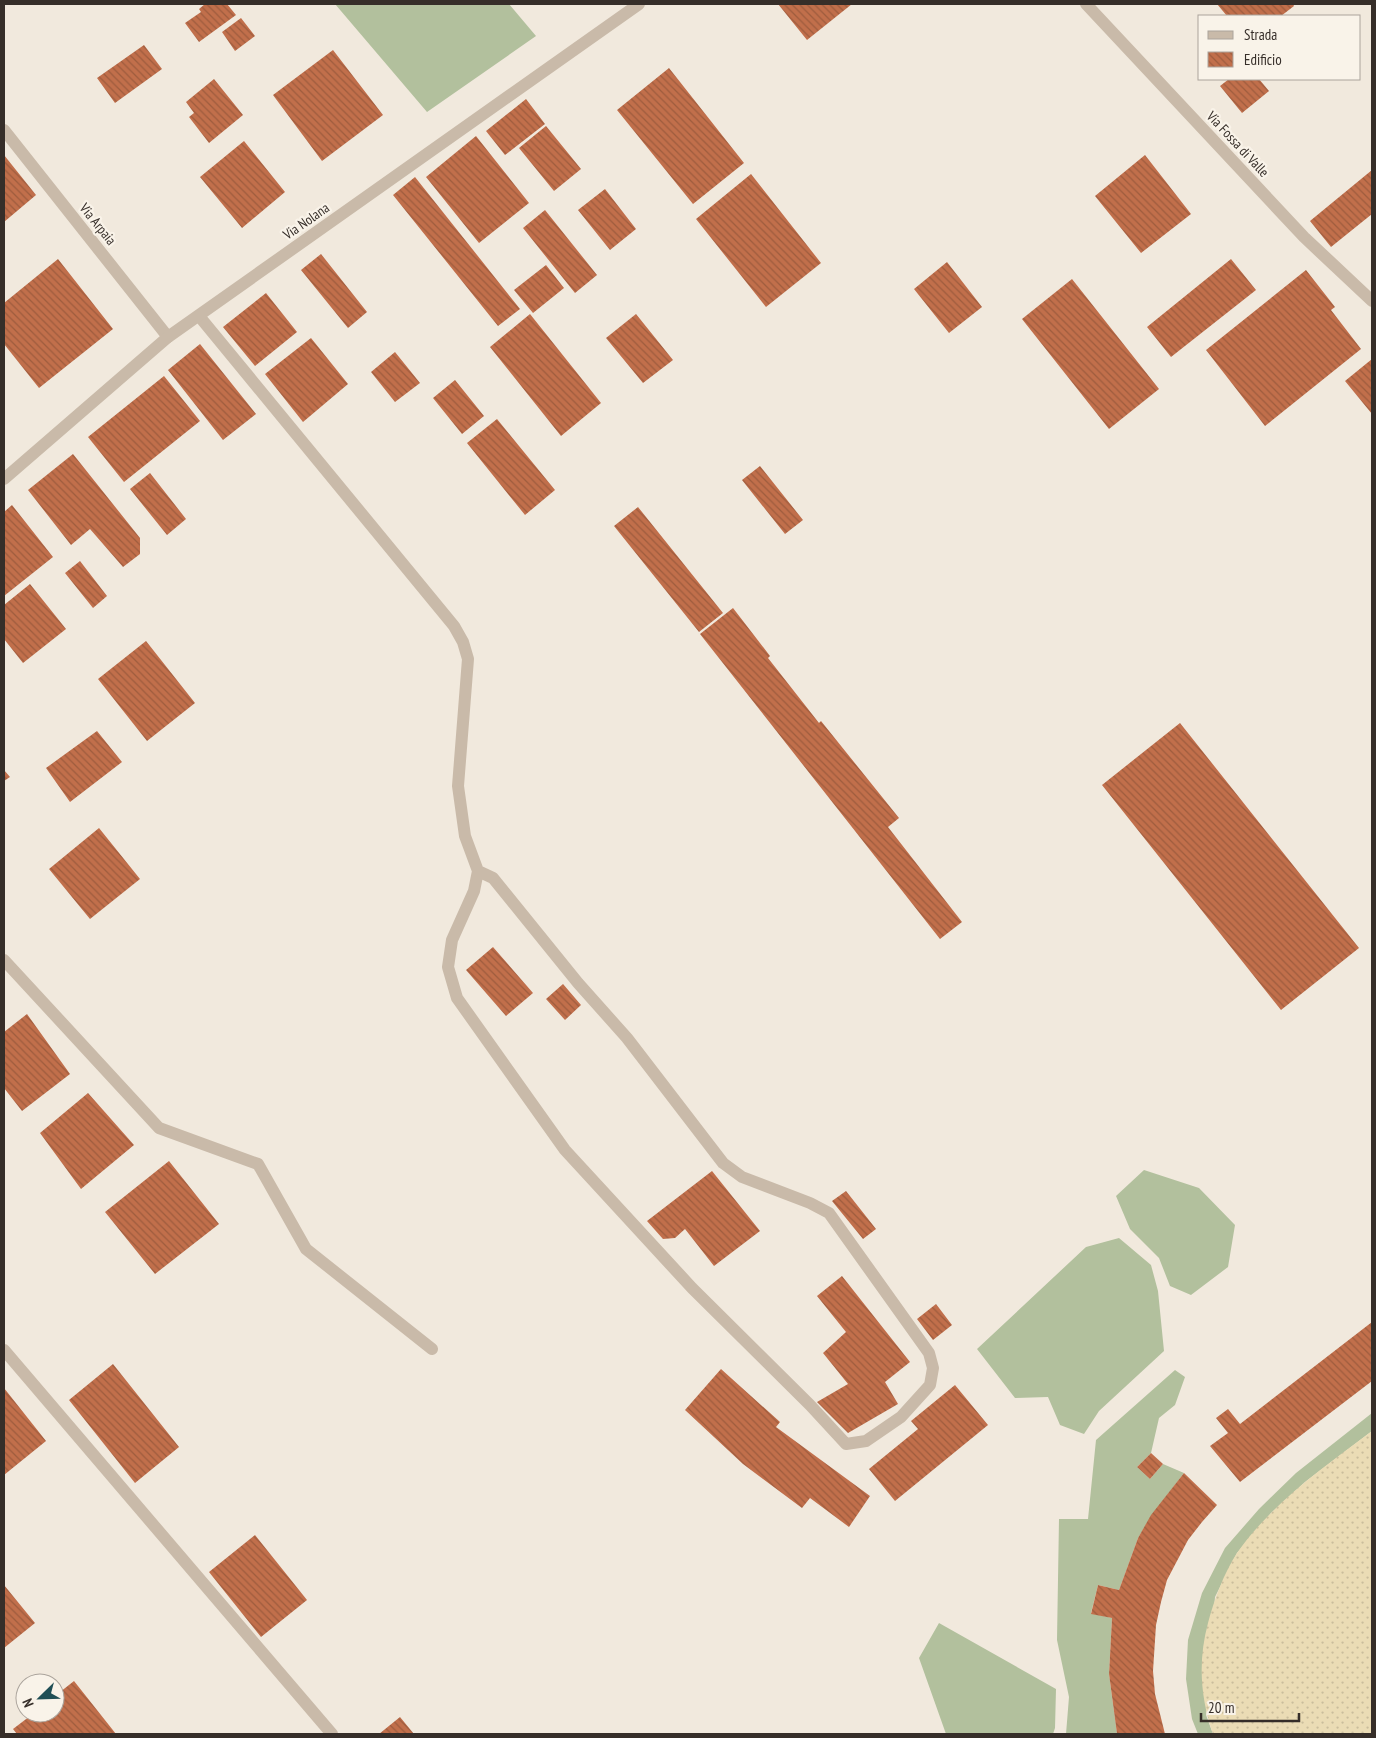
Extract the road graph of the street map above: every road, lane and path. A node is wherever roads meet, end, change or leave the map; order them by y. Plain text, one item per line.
1 (639, 4) edge
2 (1086, 4) edge
3 (4, 130) edge
4 (1372, 301) edge
5 (199, 316) junction
6 (168, 337) junction
7 (4, 478) edge
8 (478, 871) junction
9 (4, 960) edge
10 (432, 1349) dead end
11 (4, 1350) edge
12 (332, 1734) edge

1 - 5 street, Via Nolana
2 - 4 street, Via Fossa di Valle
3 - 6 street, Via Arpaia
5 - 6 street, Via Nolana
5 - 8 street
6 - 7 street, Via Nolana
8 - 8 street
9 - 10 street
11 - 12 street

